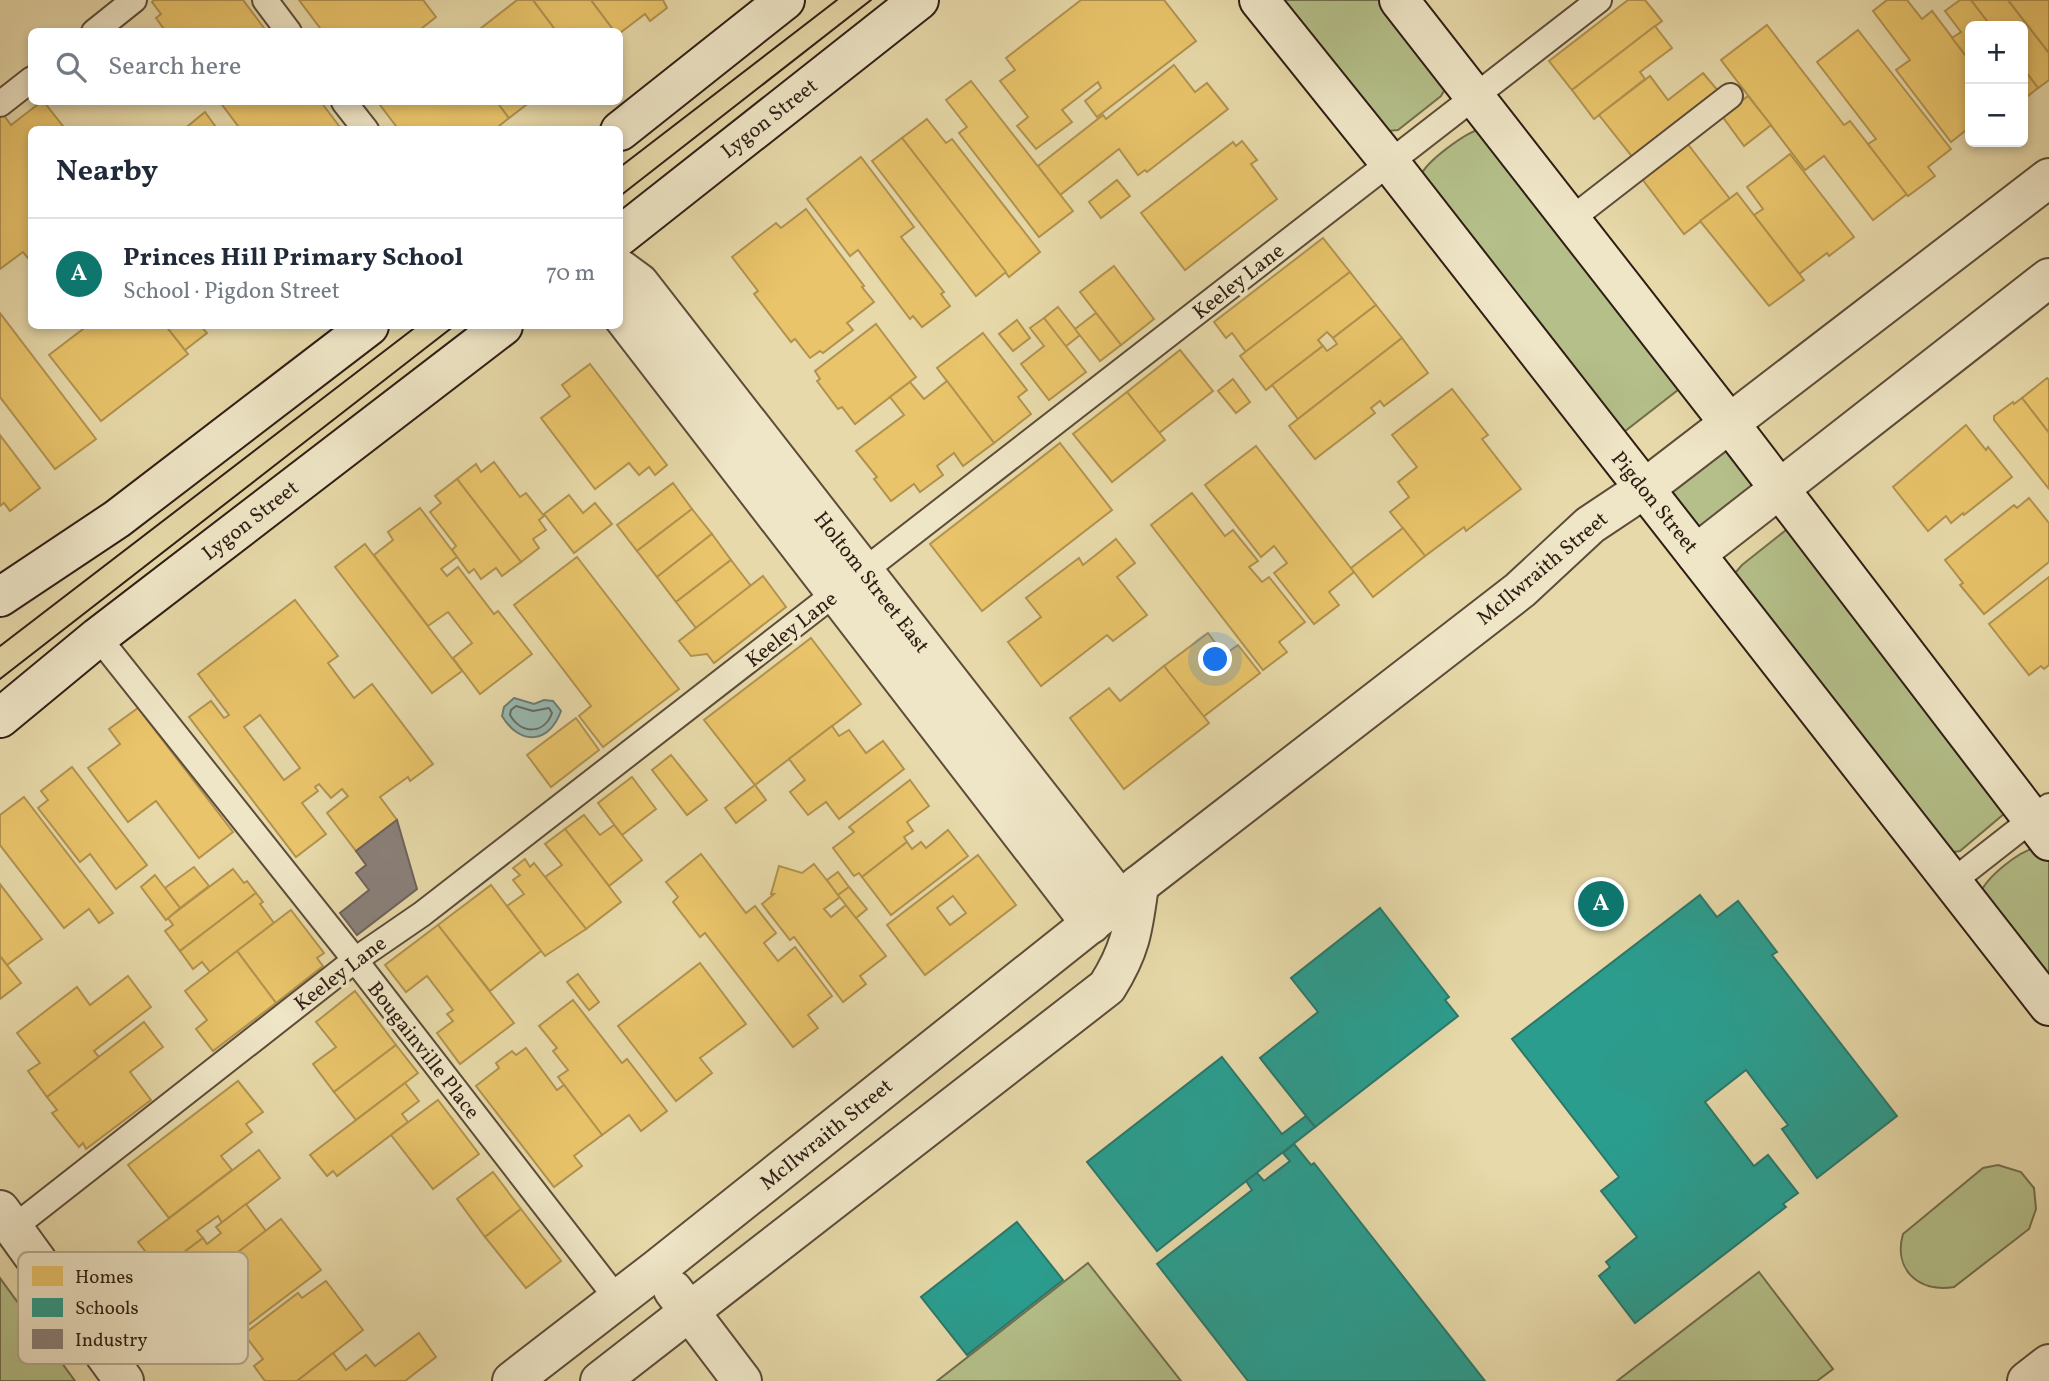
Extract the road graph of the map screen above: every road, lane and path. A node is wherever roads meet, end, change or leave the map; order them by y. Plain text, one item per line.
1 (134, 0) edge
2 (265, 0) edge
3 (785, 0) edge
4 (919, 0) edge
5 (1259, 0) edge
6 (1399, 0) edge
7 (1599, 0) edge
8 (99, 28) edge
9 (286, 28) edge
10 (28, 82) edge
11 (1474, 96) junction
12 (1730, 96) dead end
13 (0, 104) edge
14 (346, 105) edge
15 (363, 126) edge
16 (623, 129) edge
17 (1390, 163) junction
18 (2049, 178) edge
19 (1570, 220) junction
20 (623, 234) edge
21 (623, 271) edge
22 (2049, 278) edge
23 (623, 317) edge
24 (365, 329) edge
25 (499, 329) edge
26 (1730, 424) junction
27 (1644, 489) junction
28 (1779, 489) junction
29 (1696, 554) junction
30 (850, 582) junction
31 (0, 597) edge
32 (97, 637) junction
33 (0, 718) edge
34 (2043, 822) edge
35 (1952, 882) junction
36 (1116, 903) junction
37 (355, 960) junction
38 (2049, 1006) edge
39 (6, 1219) edge
40 (30, 1252) edge
41 (657, 1269) junction
42 (618, 1300) junction
43 (689, 1312) junction
44 (112, 1364) edge
45 (2049, 1364) edge
46 (124, 1381) edge
47 (512, 1381) edge
48 (600, 1381) edge
49 (742, 1381) edge
50 (2027, 1381) edge

1 - 8 lane
2 - 9 lane
3 - 16 street
4 - 20 street, Lygon Street
5 - 17 street, Pigdon Street
6 - 11 street
7 - 11 lane, Keeley Lane
10 - 13 lane
11 - 17 lane, Keeley Lane
11 - 19 street
12 - 19 lane
14 - 15 lane
17 - 27 street, Pigdon Street
17 - 30 lane, Keeley Lane
18 - 26 street, McIlwraith Street
19 - 26 street
21 - 30 street, Holtom Street East
22 - 28 street
23 - 30 street, Holtom Street East
24 - 31 street
25 - 32 street, Lygon Street
26 - 27 street, McIlwraith Street
26 - 28 street
27 - 29 street, Pigdon Street
27 - 36 street, McIlwraith Street
28 - 29 street
28 - 34 street
29 - 35 street, Pigdon Street
30 - 36 street, Holtom Street East
30 - 37 lane, Keeley Lane
32 - 33 street, Lygon Street
32 - 37 lane, Bougainville Place
34 - 35 lane
35 - 38 street, Pigdon Street
36 - 41 street, McIlwraith Street
36 - 43 street
37 - 39 lane, Keeley Lane
37 - 42 lane, Bougainville Place
39 - 40 street
41 - 42 street, McIlwraith Street
41 - 43 street
42 - 47 street, McIlwraith Street
43 - 48 street
43 - 49 street
44 - 46 street
45 - 50 street

